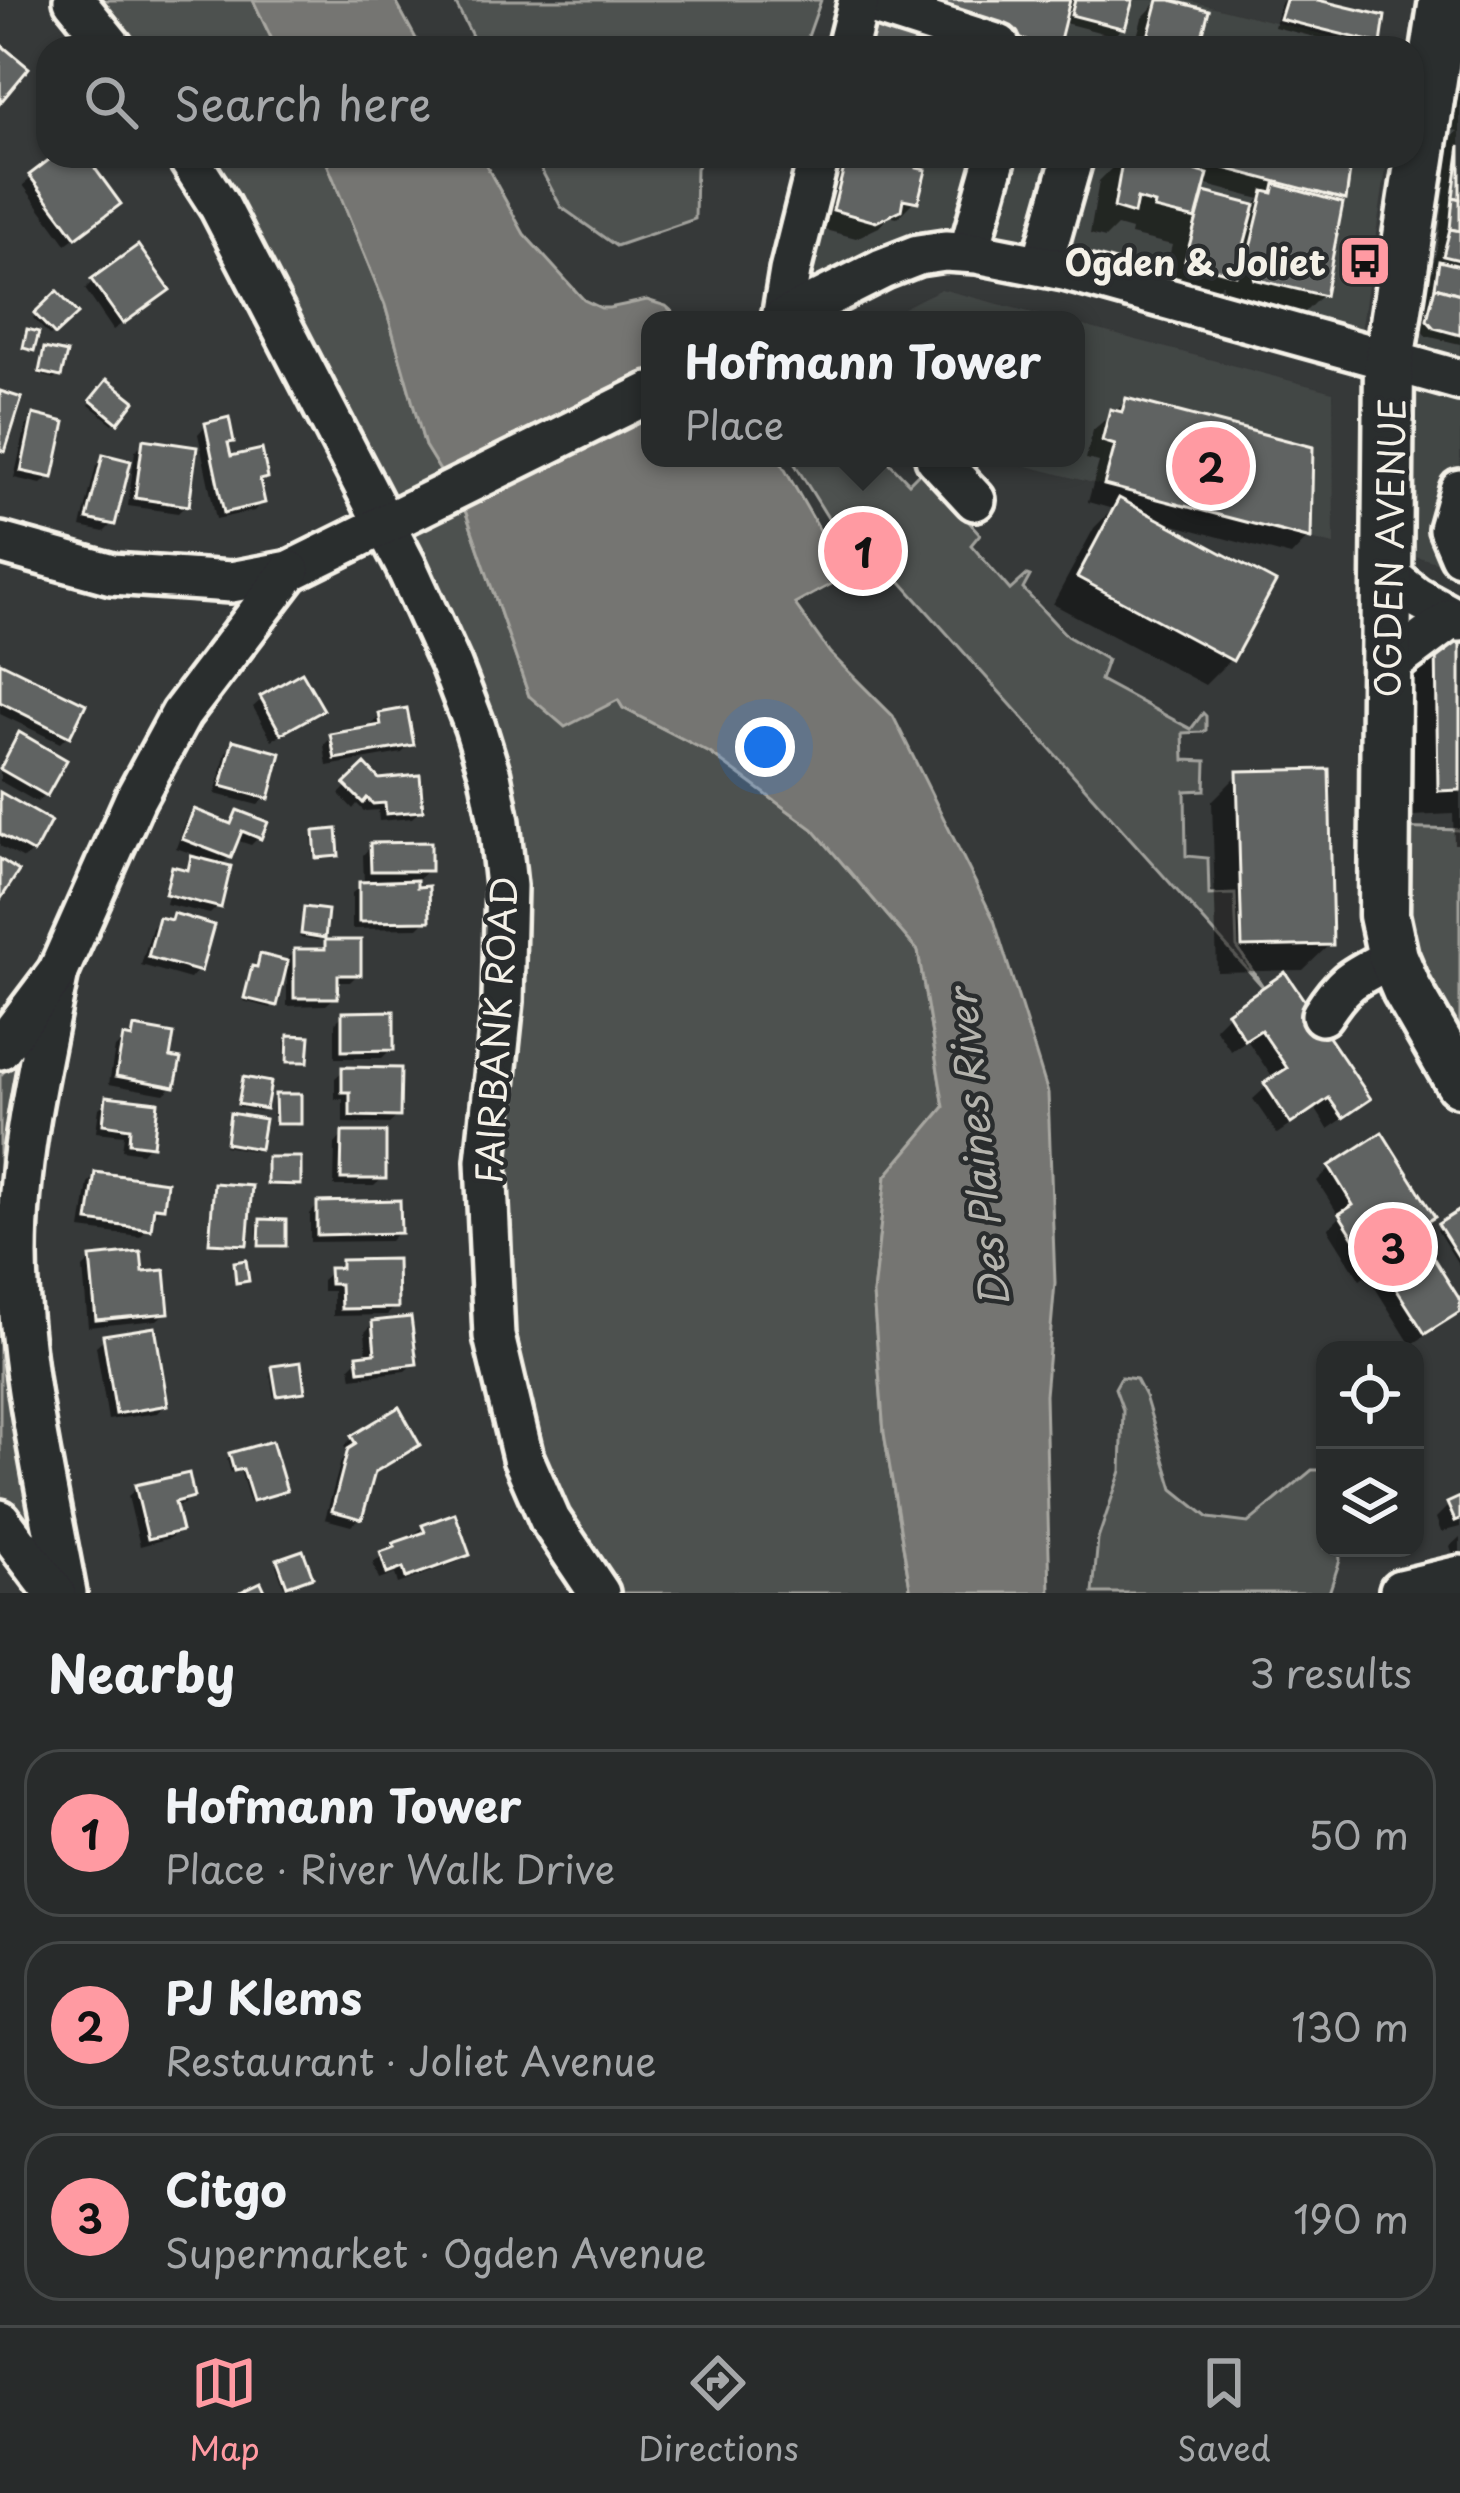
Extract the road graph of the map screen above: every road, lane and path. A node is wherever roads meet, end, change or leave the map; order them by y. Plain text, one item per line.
1 (74, 0) edge
2 (859, 0) edge
3 (1444, 0) edge
4 (102, 36) edge
5 (850, 36) edge
6 (971, 36) edge
7 (1424, 88) edge
8 (194, 168) edge
9 (816, 168) edge
10 (993, 168) edge
11 (1070, 168) edge
12 (1412, 168) edge
13 (970, 252) junction
14 (1042, 266) junction
15 (783, 311) edge
16 (799, 311) edge
17 (1389, 362) junction
18 (1460, 380) edge
19 (641, 398) edge
20 (945, 467) edge
21 (1460, 490) edge
22 (975, 500) dead end
23 (400, 518) junction
24 (0, 543) edge
25 (1460, 555) edge
26 (290, 572) junction
27 (1388, 575) junction
28 (1456, 620) edge
29 (1387, 667) junction
30 (1393, 958) junction
31 (58, 972) junction
32 (1322, 1015) dead end
33 (0, 1049) edge
34 (1460, 1082) edge
35 (0, 1520) edge
36 (1460, 1576) edge
37 (1400, 1590) edge
38 (55, 1593) edge
39 (66, 1593) edge
40 (599, 1593) edge

1 - 4 street
2 - 5 street
2 - 6 street
3 - 7 main road, OGDEN AVENUE
8 - 23 street, FAIRBANK ROAD
9 - 15 street
10 - 13 street
11 - 14 street
12 - 17 main road, OGDEN AVENUE
13 - 14 street
13 - 16 street
14 - 17 street
17 - 18 street
17 - 27 main road, OGDEN AVENUE
19 - 23 street
20 - 22 street
21 - 25 street
23 - 26 street
23 - 40 street, FAIRBANK ROAD
24 - 26 street
26 - 31 street
27 - 28 street
27 - 29 main road, OGDEN AVENUE
28 - 29 street
29 - 30 main road, OGDEN AVENUE
30 - 32 street
30 - 34 main road, OGDEN AVENUE
31 - 33 street
31 - 39 street
35 - 38 street
36 - 37 street

